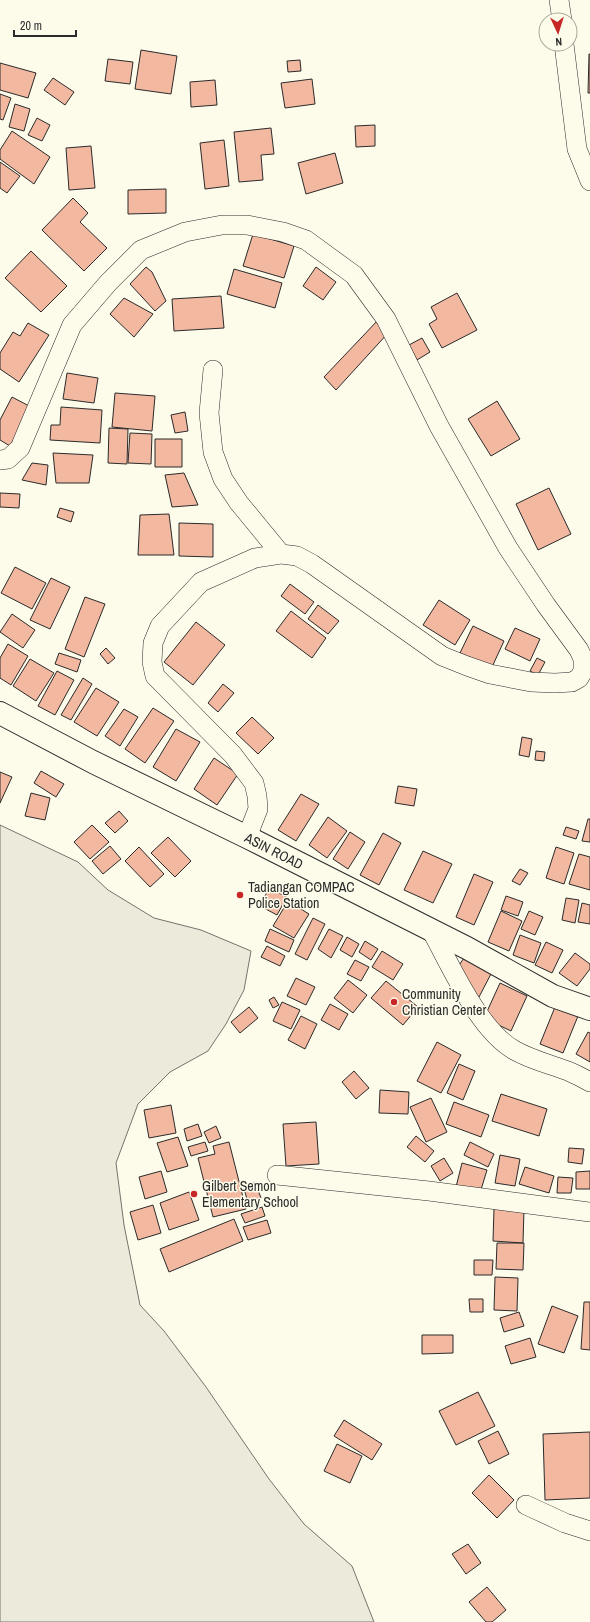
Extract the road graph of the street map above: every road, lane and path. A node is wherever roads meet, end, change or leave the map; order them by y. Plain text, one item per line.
1 (559, 0) edge
2 (561, 12) edge
3 (565, 52) edge
4 (590, 181) edge
5 (213, 370) dead end
6 (0, 460) edge
7 (281, 554) junction
8 (0, 713) edge
9 (247, 837) junction
10 (431, 930) junction
11 (590, 1009) edge
12 (590, 1082) edge
13 (277, 1175) dead end
14 (590, 1212) edge
15 (526, 1505) dead end
16 (590, 1531) edge

1 - 2 street
3 - 4 street
5 - 7 street
6 - 7 street
7 - 9 street
8 - 9 main road, ASIN ROAD
9 - 10 main road, ASIN ROAD
10 - 11 main road, ASIN ROAD
10 - 12 street
13 - 14 street
15 - 16 street

